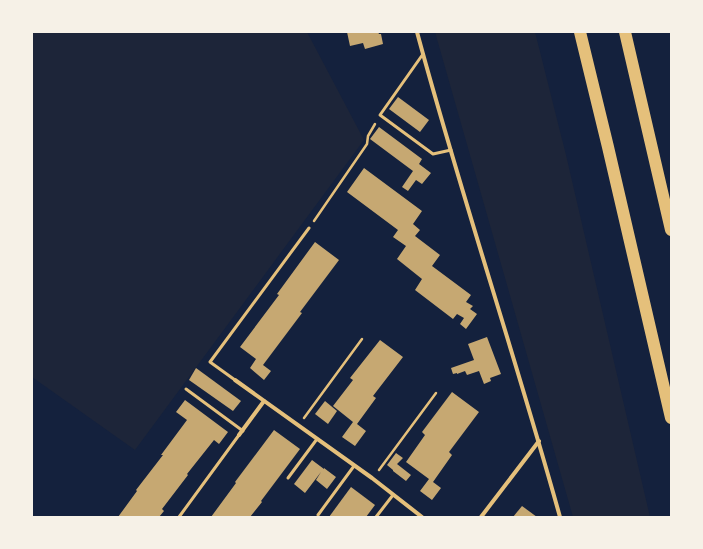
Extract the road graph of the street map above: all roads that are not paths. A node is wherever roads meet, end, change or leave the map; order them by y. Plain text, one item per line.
1 (417, 32) edge
2 (580, 32) edge
3 (625, 32) edge
4 (423, 54) junction
5 (451, 150) junction
6 (309, 228) road end
7 (671, 230) edge
8 (235, 380) joint
9 (186, 389) dead end
10 (264, 401) junction
11 (671, 418) edge
12 (243, 431) junction
13 (239, 435) joint
14 (316, 439) junction
15 (539, 441) junction
16 (354, 466) junction
17 (288, 478) dead end
18 (393, 495) junction
19 (318, 515) dead end
20 (179, 517) edge
21 (376, 517) edge
22 (422, 517) edge
23 (481, 517) edge
24 (560, 517) edge

1 - 4 street
2 - 11 highway
3 - 7 highway
4 - 5 street
4 - 5 lane
5 - 15 street
6 - 8 lane
8 - 10 street
9 - 12 lane
10 - 12 street
10 - 14 street
12 - 13 street
13 - 20 lane
14 - 16 street
14 - 17 lane
15 - 23 street
15 - 24 street
16 - 18 street
16 - 19 lane
18 - 21 lane
18 - 22 street

